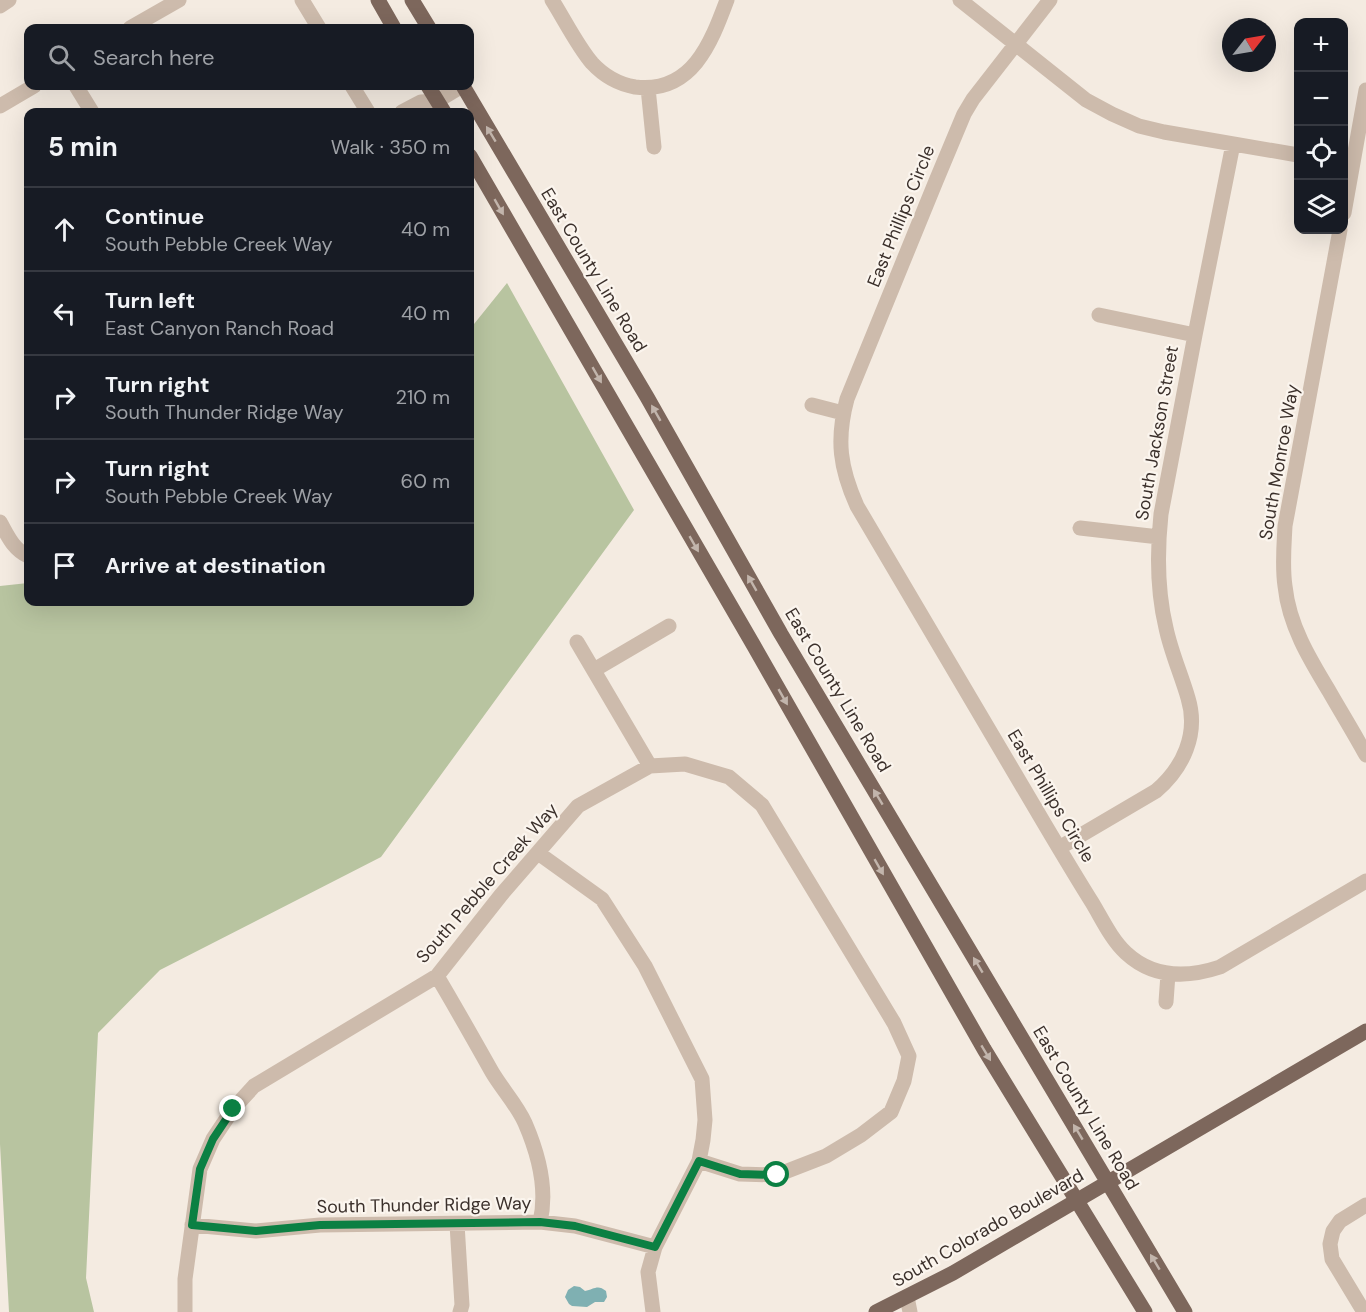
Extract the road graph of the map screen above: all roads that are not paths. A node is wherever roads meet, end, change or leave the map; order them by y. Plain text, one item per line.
1 (9, 0) edge
2 (179, 0) edge
3 (302, 0) edge
4 (378, 0) edge
5 (412, 0) edge
6 (552, 0) edge
7 (727, 0) edge
8 (960, 0) edge
9 (1050, 0) edge
10 (0, 6) edge
11 (137, 24) edge
12 (317, 24) edge
13 (392, 24) edge
14 (427, 24) edge
15 (1015, 44) junction
16 (648, 88) junction
17 (27, 90) edge
18 (78, 90) edge
19 (354, 90) edge
20 (430, 90) edge
21 (458, 90) edge
22 (465, 90) edge
23 (1366, 90) edge
24 (0, 106) edge
25 (90, 108) edge
26 (366, 108) edge
27 (410, 108) edge
28 (435, 108) edge
29 (437, 108) edge
30 (438, 108) edge
31 (1233, 144) junction
32 (654, 147) dead end
33 (1294, 154) edge
34 (474, 163) edge
35 (1348, 163) edge
36 (1339, 234) edge
37 (1099, 315) dead end
38 (1195, 336) junction
39 (812, 405) dead end
40 (843, 413) junction
41 (0, 522) edge
42 (1080, 528) dead end
43 (1159, 537) junction
44 (24, 554) edge
45 (669, 626) dead end
46 (577, 642) dead end
47 (594, 670) junction
48 (1364, 746) edge
49 (650, 766) junction
50 (1059, 848) junction
51 (538, 852) junction
52 (1366, 881) edge
53 (1168, 974) junction
54 (437, 976) junction
55 (1166, 1002) dead end
56 (1366, 1031) edge
57 (699, 1161) junction
58 (1108, 1182) junction
59 (1077, 1201) junction
60 (1366, 1205) edge
61 (540, 1222) junction
62 (457, 1224) junction
63 (192, 1225) junction
64 (655, 1247) junction
65 (909, 1305) edge
66 (185, 1312) edge
67 (460, 1312) edge
68 (652, 1312) edge
69 (876, 1312) edge
70 (1145, 1312) edge
71 (1185, 1312) edge
72 (1364, 1312) edge

1 - 10 street
2 - 11 street
3 - 12 street
4 - 13 main road
5 - 14 main road
6 - 16 street
7 - 16 street
8 - 15 street
9 - 15 street, East Phillips Circle
15 - 31 street
15 - 40 street, East Phillips Circle
16 - 32 street
17 - 24 street
18 - 25 street
19 - 26 street
20 - 29 main road
21 - 30 street
58 -> 22 main road, East County Line Road
23 - 35 street
27 - 28 street
31 - 33 street
31 - 38 street, South Jackson Street
34 -> 59 main road
36 - 48 street, South Monroe Way
37 - 38 street, South Jackson Street
38 - 43 street, South Jackson Street
39 - 40 street
40 - 50 street, East Phillips Circle
41 - 44 street
42 - 43 street, South Jackson Street
43 - 50 street, South Jackson Street
45 - 47 street
46 - 47 street
47 - 49 street
49 - 51 street, South Pebble Creek Way
49 - 57 street, South Pebble Creek Way
50 - 53 street, East Phillips Circle
51 - 54 street, South Pebble Creek Way
51 - 57 street
52 - 53 street, East Phillips Circle
53 - 55 street
54 - 61 street
54 - 63 street, South Pebble Creek Way
56 - 58 main road, South Colorado Boulevard
57 - 64 street
58 - 59 main road, South Colorado Boulevard
71 -> 58 main road, East County Line Road
59 - 65 main road, South Colorado Boulevard
59 - 70 main road
60 - 72 street
61 - 62 street, South Thunder Ridge Way
61 - 64 street, South Thunder Ridge Way
62 - 63 street, South Thunder Ridge Way
62 - 67 street
63 - 66 street, South Pebble Creek Way
64 - 68 street
65 - 69 main road, South Colorado Boulevard

